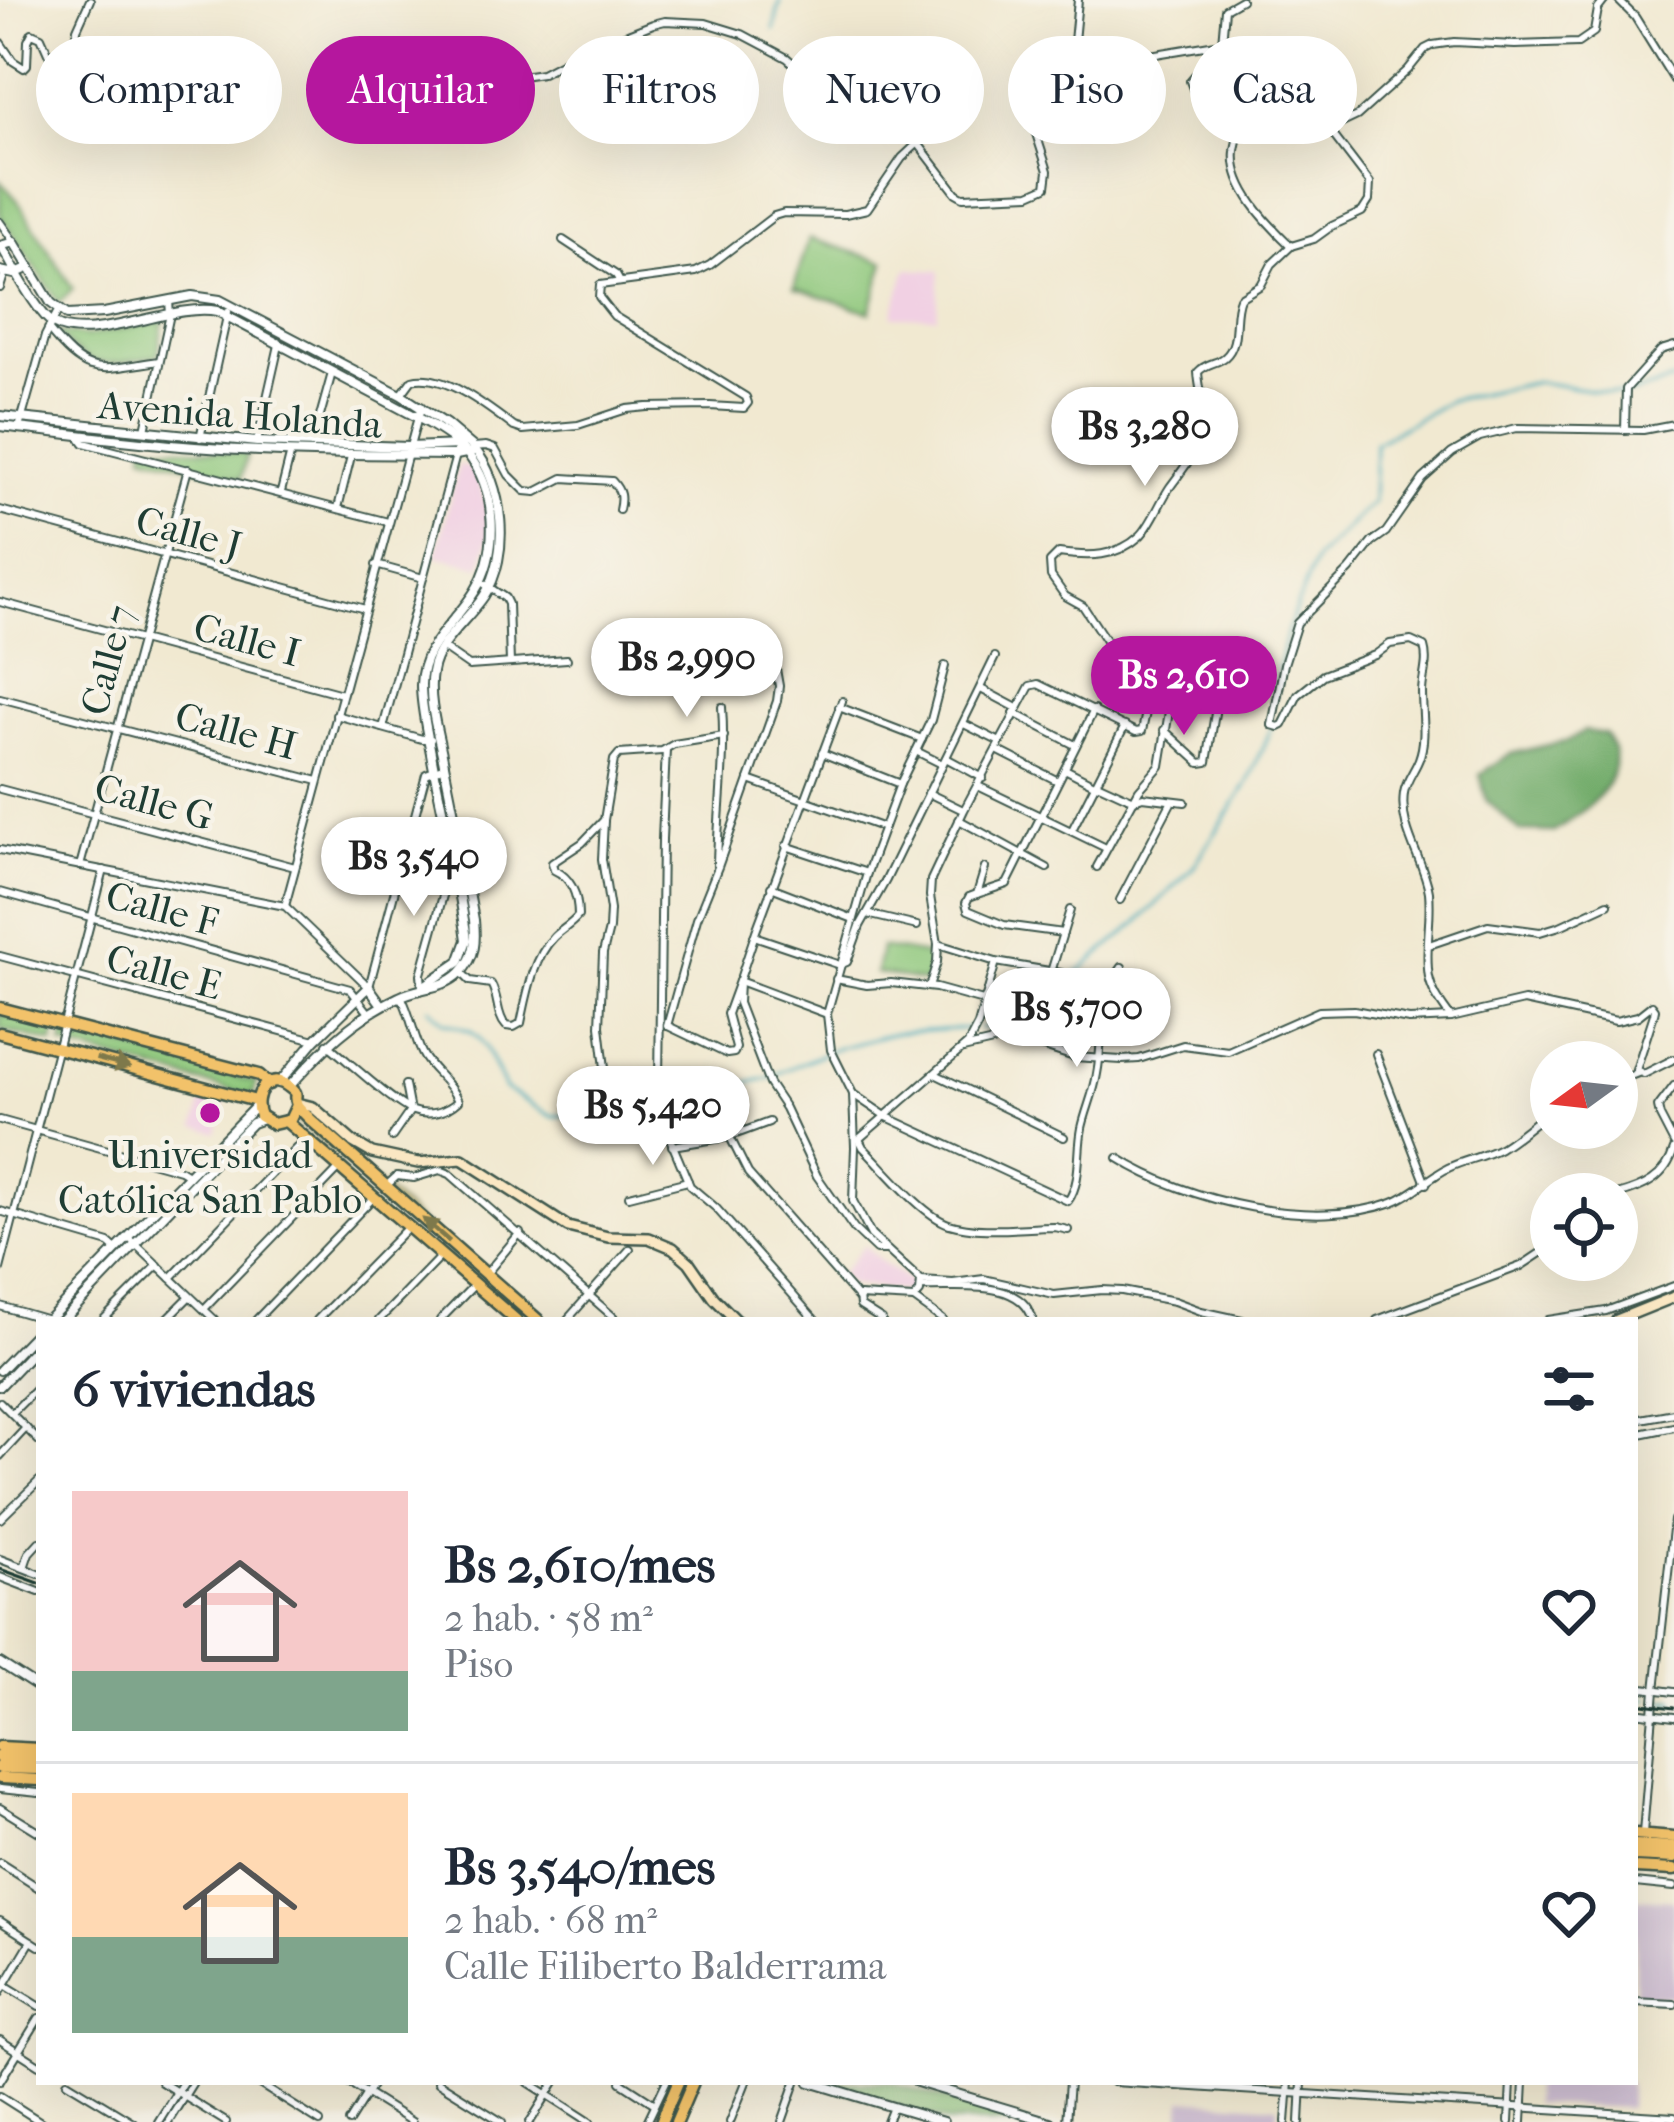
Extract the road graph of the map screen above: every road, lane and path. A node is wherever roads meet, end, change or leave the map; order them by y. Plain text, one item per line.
1 (90, 0) edge
2 (1078, 0) edge
3 (1241, 0) edge
4 (1605, 0) edge
5 (1618, 0) edge
6 (1075, 36) edge
7 (1223, 36) edge
8 (0, 43) edge
9 (783, 56) edge
10 (535, 74) edge
11 (1674, 80) edge
12 (917, 144) joint
13 (1039, 144) edge
14 (1237, 144) edge
15 (0, 222) edge
16 (562, 240) dead end
17 (14, 242) junction
18 (0, 245) edge
19 (1291, 246) junction
20 (29, 267) junction
21 (2, 271) edge
22 (18, 274) junction
23 (620, 282) junction
24 (0, 288) edge
25 (169, 300) junction
26 (58, 311) junction
27 (229, 311) junction
28 (170, 313) junction
29 (49, 325) junction
30 (279, 345) junction
31 (1674, 346) edge
32 (159, 361) junction
33 (337, 362) junction
34 (332, 373) junction
35 (401, 395) junction
36 (419, 411) junction
37 (0, 416) edge
38 (21, 423) junction
39 (1674, 424) edge
40 (0, 426) edge
41 (1625, 430) junction
42 (78, 435) junction
43 (143, 436) junction
44 (200, 438) junction
45 (257, 442) junction
46 (312, 445) junction
47 (465, 448) junction
48 (408, 451) junction
49 (291, 452) junction
50 (351, 455) junction
51 (140, 457) junction
52 (188, 470) junction
53 (281, 492) junction
54 (338, 508) junction
55 (0, 510) edge
56 (620, 510) dead end
57 (388, 522) junction
58 (165, 555) junction
59 (376, 565) junction
60 (423, 578) junction
61 (485, 584) junction
62 (0, 602) edge
63 (365, 609) junction
64 (142, 640) junction
65 (440, 644) junction
66 (1204, 652) dead end
67 (995, 657) dead end
68 (567, 658) dead end
69 (774, 658) dead end
70 (510, 663) junction
71 (945, 666) dead end
72 (1176, 669) dead end
73 (981, 689) junction
74 (342, 694) junction
75 (0, 698) edge
76 (722, 707) dead end
77 (1016, 710) junction
78 (1094, 710) junction
79 (336, 715) junction
80 (964, 724) junction
81 (1126, 726) junction
82 (383, 728) junction
83 (118, 729) junction
84 (1164, 730) junction
85 (724, 736) junction
86 (434, 738) junction
87 (922, 739) junction
88 (999, 746) junction
89 (1076, 746) junction
90 (666, 749) junction
91 (822, 752) junction
92 (916, 752) junction
93 (944, 761) junction
94 (440, 768) junction
95 (1065, 769) junction
96 (749, 780) junction
97 (318, 781) junction
98 (1059, 781) junction
99 (980, 782) junction
100 (900, 784) junction
101 (1097, 784) junction
102 (0, 789) edge
103 (928, 794) junction
104 (803, 800) junction
105 (1134, 800) junction
106 (1172, 801) junction
107 (1185, 802) dead end
108 (964, 810) junction
109 (95, 814) junction
110 (1040, 816) junction
111 (604, 820) junction
112 (959, 820) junction
113 (884, 828) junction
114 (1072, 831) junction
115 (786, 846) junction
116 (1106, 848) junction
117 (0, 850) edge
118 (1021, 854) junction
119 (80, 866) junction
120 (295, 867) junction
121 (718, 867) junction
122 (1096, 867) dead end
123 (985, 868) dead end
124 (1047, 868) dead end
125 (104, 870) junction
126 (867, 873) junction
127 (468, 881) junction
128 (456, 884) junction
129 (771, 887) junction
130 (0, 892) edge
131 (977, 894) junction
132 (1120, 900) dead end
133 (1608, 904) dead end
134 (285, 906) junction
135 (1070, 910) dead end
136 (868, 914) junction
137 (92, 918) junction
138 (852, 918) junction
139 (917, 926) dead end
140 (1063, 933) junction
141 (754, 936) junction
142 (938, 944) junction
143 (1429, 945) junction
144 (0, 956) edge
145 (996, 962) junction
146 (840, 965) junction
147 (1123, 967) dead end
148 (458, 969) junction
149 (76, 976) junction
150 (836, 980) junction
151 (739, 982) junction
152 (368, 987) junction
153 (423, 987) junction
154 (929, 987) junction
155 (401, 996) junction
156 (358, 998) junction
157 (984, 1000) junction
158 (1026, 1005) dead end
159 (382, 1006) junction
160 (0, 1008) edge
161 (369, 1013) junction
162 (827, 1014) junction
163 (1451, 1018) junction
164 (663, 1024) junction
165 (63, 1025) junction
166 (0, 1033) edge
167 (315, 1040) junction
168 (328, 1044) junction
169 (57, 1048) junction
170 (963, 1049) junction
171 (1376, 1054) dead end
172 (1099, 1058) junction
173 (1674, 1059) edge
174 (1638, 1061) edge
175 (1638, 1073) edge
176 (935, 1074) junction
177 (609, 1078) dead end
178 (659, 1082) dead end
179 (279, 1084) junction
180 (405, 1085) dead end
181 (1674, 1086) edge
182 (853, 1094) junction
183 (256, 1103) junction
184 (297, 1104) junction
185 (410, 1111) junction
186 (719, 1115) dead end
187 (886, 1118) junction
188 (262, 1119) junction
189 (0, 1120) edge
190 (663, 1121) dead end
191 (770, 1121) dead end
192 (286, 1122) junction
193 (1530, 1125) edge
194 (34, 1129) junction
195 (1064, 1136) dead end
196 (392, 1137) dead end
197 (728, 1137) junction
198 (306, 1138) junction
199 (857, 1140) junction
200 (672, 1146) junction
201 (1674, 1146) edge
202 (1118, 1158) dead end
203 (340, 1168) junction
204 (188, 1175) junction
205 (688, 1181) junction
206 (1426, 1184) junction
207 (386, 1186) junction
208 (1638, 1190) edge
209 (629, 1196) dead end
210 (374, 1198) junction
211 (0, 1211) edge
212 (14, 1215) junction
213 (408, 1227) junction
214 (1068, 1230) dead end
215 (520, 1233) junction
216 (132, 1241) junction
217 (630, 1249) dead end
218 (116, 1250) junction
219 (885, 1250) junction
220 (442, 1256) junction
221 (1530, 1259) edge
222 (158, 1265) junction
223 (0, 1268) edge
224 (486, 1274) junction
225 (171, 1278) junction
226 (921, 1284) junction
227 (475, 1285) junction
228 (1674, 1286) edge
229 (590, 1294) junction
230 (190, 1296) junction
231 (1674, 1297) edge
232 (858, 1298) junction
233 (914, 1299) junction
234 (0, 1306) edge
235 (204, 1309) junction
236 (38, 1317) edge
237 (51, 1317) edge
238 (66, 1317) edge
239 (107, 1317) edge
240 (169, 1317) edge
241 (212, 1317) edge
242 (259, 1317) edge
243 (320, 1317) edge
244 (383, 1317) edge
245 (443, 1317) edge
246 (508, 1317) edge
247 (535, 1317) edge
248 (570, 1317) edge
249 (614, 1317) edge
250 (733, 1317) edge
251 (812, 1317) edge
252 (877, 1317) edge
253 (940, 1317) edge
254 (1032, 1317) edge
255 (1230, 1317) edge
256 (1385, 1317) edge
257 (1567, 1317) edge
258 (1624, 1317) edge
259 (36, 1333) edge
260 (36, 1348) edge
261 (0, 1370) edge
262 (0, 1386) edge
263 (36, 1389) edge
264 (0, 1402) edge
265 (1674, 1413) edge
266 (12, 1414) junction
267 (1638, 1419) edge
268 (1674, 1427) edge
269 (26, 1428) junction
270 (1638, 1434) edge
271 (36, 1438) edge
272 (0, 1456) edge
273 (36, 1483) edge
274 (0, 1519) edge
275 (1674, 1520) edge
276 (36, 1545) edge
277 (0, 1559) edge
278 (23, 1568) junction
279 (36, 1573) edge
280 (0, 1577) edge
281 (36, 1591) edge
282 (0, 1663) edge
283 (36, 1686) edge
284 (1638, 1687) edge
285 (1654, 1690) junction
286 (1674, 1692) edge
287 (1638, 1712) edge
288 (1654, 1714) junction
289 (1674, 1717) edge
290 (0, 1747) edge
291 (36, 1749) edge
292 (0, 1757) edge
293 (36, 1759) edge
294 (0, 1767) edge
295 (36, 1768) edge
296 (0, 1778) edge
297 (36, 1780) edge
298 (0, 1789) edge
299 (36, 1793) edge
300 (0, 1808) edge
301 (1640, 1819) edge
302 (36, 1830) edge
303 (1674, 1837) edge
304 (1638, 1838) edge
305 (1674, 1848) edge
306 (1638, 1855) edge
307 (1653, 1856) junction
308 (1674, 1857) edge
309 (0, 1863) edge
310 (1638, 1868) edge
311 (1674, 1868) edge
312 (1638, 1883) edge
313 (36, 1886) edge
314 (1674, 1888) edge
315 (0, 1921) edge
316 (35, 1943) edge
317 (3, 1989) edge
318 (1638, 2002) edge
319 (1674, 2004) edge
320 (36, 2005) edge
321 (36, 2023) edge
322 (0, 2040) edge
323 (17, 2052) junction
324 (36, 2063) edge
325 (0, 2081) edge
326 (72, 2085) edge
327 (166, 2085) edge
328 (182, 2085) edge
329 (190, 2085) edge
330 (261, 2085) edge
331 (353, 2085) edge
332 (372, 2085) edge
333 (443, 2085) edge
334 (533, 2085) edge
335 (553, 2085) edge
336 (626, 2085) edge
337 (664, 2085) edge
338 (677, 2085) edge
339 (692, 2085) edge
340 (745, 2085) edge
341 (795, 2085) edge
342 (820, 2085) edge
343 (927, 2085) edge
344 (1069, 2085) edge
345 (1157, 2085) edge
346 (1289, 2085) edge
347 (1302, 2085) edge
348 (1511, 2085) edge
349 (1524, 2085) edge
350 (180, 2094) junction
351 (367, 2094) junction
352 (548, 2094) junction
353 (1288, 2094) junction
354 (1301, 2094) junction
355 (0, 2096) edge
356 (655, 2104) junction
357 (893, 2107) junction
358 (1510, 2108) junction
359 (1522, 2108) junction
360 (1674, 2117) edge
361 (939, 2121) edge
362 (41, 2122) edge
363 (134, 2122) edge
364 (158, 2122) edge
365 (169, 2122) edge
366 (226, 2122) edge
367 (320, 2122) edge
368 (349, 2122) edge
369 (412, 2122) edge
370 (502, 2122) edge
371 (530, 2122) edge
372 (590, 2122) edge
373 (646, 2122) edge
374 (662, 2122) edge
375 (676, 2122) edge
376 (730, 2122) edge
377 (782, 2122) edge
378 (887, 2122) edge
379 (1050, 2122) edge
380 (1066, 2122) edge
381 (1286, 2122) edge
382 (1300, 2122) edge
383 (1509, 2122) edge
384 (1522, 2122) edge

1 - 8 street
2 - 6 street
3 - 7 street
4 - 19 street
5 - 11 street
9 - 10 street
12 - 13 street
12 - 23 street
14 - 19 street
15 - 17 street
16 - 23 street
17 - 18 street
17 - 20 street
18 - 22 street
19 - 81 street
20 - 22 street
20 - 26 street
21 - 22 street
21 - 24 street
22 - 29 street
23 - 35 street
25 - 26 street
25 - 27 street
25 - 28 street
26 - 29 street
27 - 28 street
27 - 30 street
27 - 33 street
27 - 44 street
28 - 29 street
28 - 32 street
29 - 32 street
29 - 38 street
30 - 34 street
30 - 45 street
31 - 41 street
32 - 43 street
33 - 34 street
33 - 35 street
34 - 36 street
34 - 46 street
35 - 36 street
36 - 47 street
36 - 48 street
37 - 38 street, Avenida Holanda
38 - 40 street, Avenida Holanda
38 - 42 street, Avenida Holanda
38 - 43 street, Avenida Holanda
39 - 41 street
41 - 143 street
42 - 43 street, Avenida Holanda
42 - 51 street
43 - 44 street, Avenida Holanda
43 - 49 street, Avenida Holanda
43 - 51 street
44 - 45 street, Avenida Holanda
45 - 46 street, Avenida Holanda
46 - 48 street, Avenida Holanda
47 - 48 street, Avenida Holanda
47 - 56 street
47 - 60 street
47 - 61 street
48 - 50 street, Avenida Holanda
48 - 57 street
49 - 50 street, Avenida Holanda
49 - 53 street
50 - 54 street
51 - 52 street
52 - 53 street
52 - 58 street, Calle 7
53 - 54 street
54 - 57 street
55 - 58 street, Calle J
57 - 59 street
58 - 63 street, Calle J
58 - 64 street, Calle 7
59 - 60 street
59 - 63 street
60 - 82 street
61 - 65 street
61 - 70 street
62 - 64 street, Calle I
63 - 74 street
64 - 74 street, Calle I
64 - 83 street, Calle 7
65 - 70 street
65 - 86 street
66 - 84 street
67 - 73 street
68 - 70 street
69 - 96 street
71 - 87 street
72 - 84 street
73 - 77 street
73 - 80 street
74 - 79 street
75 - 83 street, Calle H
76 - 85 street
77 - 78 street
77 - 88 street
77 - 89 street
78 - 81 street
78 - 89 street
79 - 82 street
79 - 97 street
80 - 88 street
80 - 93 street
81 - 101 street
82 - 86 street
83 - 97 street, Calle H
83 - 109 street, Calle 7
84 - 105 street
85 - 90 street
85 - 121 street
86 - 94 street
87 - 91 street
87 - 92 street
88 - 98 street
88 - 99 street
89 - 95 street
90 - 111 street
90 - 164 street
91 - 100 street
91 - 104 street
92 - 93 street
92 - 100 street
93 - 99 street
93 - 103 street
94 - 127 street
94 - 128 street
94 - 152 street
95 - 98 street
95 - 101 street
96 - 104 street
96 - 121 street
97 - 120 street
98 - 110 street
99 - 108 street
99 - 110 street
100 - 113 street
101 - 105 street
101 - 114 street
102 - 109 street, Calle G
103 - 108 street
103 - 136 street
104 - 113 street
104 - 115 street
105 - 106 street
105 - 116 street
106 - 107 street
106 - 132 street
108 - 112 street
109 - 119 street, Calle 7
109 - 120 street, Calle G
110 - 114 street
110 - 118 street
111 - 148 street
111 - 177 street
112 - 118 street
112 - 142 street
113 - 126 street
114 - 116 street
115 - 126 street
115 - 129 street
116 - 122 street
117 - 119 street
118 - 124 street
118 - 131 street
119 - 125 street
120 - 134 street
121 - 164 street
123 - 131 street
125 - 134 street
125 - 137 street
126 - 138 street
127 - 128 street
127 - 148 street
128 - 148 street
128 - 153 street
129 - 138 street
129 - 141 street
130 - 137 street, Calle F
131 - 140 street
133 - 143 street
134 - 152 street
135 - 140 street
136 - 139 street
136 - 146 street
137 - 149 street
137 - 156 street, Calle F
138 - 146 street
140 - 145 street
141 - 146 street
141 - 151 street
142 - 145 street
142 - 154 street
143 - 163 street
144 - 149 street, Calle E
145 - 157 street
146 - 150 street
147 - 172 street
148 - 153 street
149 - 165 street
149 - 167 street, Calle E
150 - 154 street
150 - 162 street
151 - 162 street
151 - 164 street
151 - 219 street
152 - 156 street
152 - 159 street
153 - 155 street
154 - 157 street
155 - 159 street
155 - 185 street
156 - 161 street
156 - 167 street
157 - 158 street
157 - 170 street
159 - 161 street
160 - 165 main road
161 - 168 street
162 - 182 street
163 - 172 street
163 - 174 street
164 - 178 street
165 - 169 street
165 - 179 main road
166 - 169 main road
167 - 179 street
168 - 179 street
168 - 185 street
169 -> 183 main road
169 - 194 street
170 - 172 street
170 - 176 street
171 - 206 street
172 - 187 street
173 - 175 street
176 - 187 street
176 - 195 street
179 - 183 main road
179 - 184 main road
180 - 185 street
181 - 201 street
182 - 187 street
182 - 199 street
183 - 188 main road
183 - 204 street
184 - 192 main road
184 - 207 main road
184 - 250 main road
185 - 196 street
186 - 197 street
187 - 199 street
188 - 192 main road
188 - 216 street
189 - 194 street
190 - 200 street
191 - 197 street
192 - 198 main road
193 - 206 street
194 - 204 street
194 - 212 street
197 - 200 street
197 - 232 street
198 - 203 main road
198 - 225 street
199 - 214 street
199 - 219 street
200 - 205 street
201 - 208 street
202 - 206 street
203 - 210 main road
203 - 235 street
204 - 216 street
205 - 209 street
205 - 251 street
207 - 215 street
224 -> 207 main road
210 - 213 main road
210 - 242 street
211 - 212 street
212 - 218 street
212 - 223 street
213 - 220 main road
213 - 243 street
215 - 224 street
215 - 229 street
216 - 218 street
216 - 222 street
216 - 238 street
217 - 229 street
218 - 237 street
219 - 226 street
220 - 227 main road
220 - 244 street
221 - 256 street
222 - 225 street
222 - 239 street
224 - 247 main road
225 - 230 street
226 - 233 street
226 - 254 street
226 - 255 street
227 - 245 street
227 - 246 main road
228 - 257 street
229 - 248 street
229 - 249 street
230 - 235 street
230 - 240 street
231 - 258 main road
232 - 233 street
232 - 252 street
233 - 253 street
234 - 236 street
235 - 241 street
259 - 261 street
260 - 262 street
263 - 266 street
264 - 266 street
265 - 267 street
266 - 269 street
268 - 270 street
269 - 271 street
269 - 272 street
273 - 274 street
275 - 285 street
276 - 278 street
277 - 278 street
278 - 279 street
280 - 281 street
282 - 283 street
284 - 285 street
285 - 286 street
285 - 288 street
287 - 288 street
288 - 289 street
288 - 301 street
290 - 291 main road
292 - 293 highway
294 - 295 highway
296 - 297 main road
298 - 299 street
300 - 302 street
301 - 304 street
303 - 304 main road
304 - 305 highway
306 - 307 highway
307 - 308 highway
307 - 311 highway
309 - 313 street
310 - 311 main road
312 - 314 street
315 - 316 street
316 - 317 street
317 - 320 street
318 - 319 street
321 - 323 street
322 - 323 street
323 - 324 street
323 - 325 street
326 - 363 street
327 - 350 street
328 - 350 street
329 - 350 street
330 - 367 street
331 - 351 street
332 - 351 street
333 - 370 street
334 - 352 street
335 - 352 street
336 - 356 street
337 - 356 street
338 - 374 main road
339 - 375 main road
340 - 376 street
341 - 377 street
342 - 357 street
343 - 379 street
344 - 380 street
345 - 353 street
346 - 353 street
347 - 354 street
348 - 358 street
349 - 359 street
350 - 364 street
350 - 365 street
350 - 366 street
351 - 368 street
351 - 369 street
352 - 371 street
352 - 372 street
353 - 354 street
353 - 381 street
354 - 358 street
354 - 382 street
355 - 362 street
356 - 373 street
357 - 361 street
357 - 378 street
358 - 359 street
358 - 383 street
359 - 360 street
359 - 384 street

